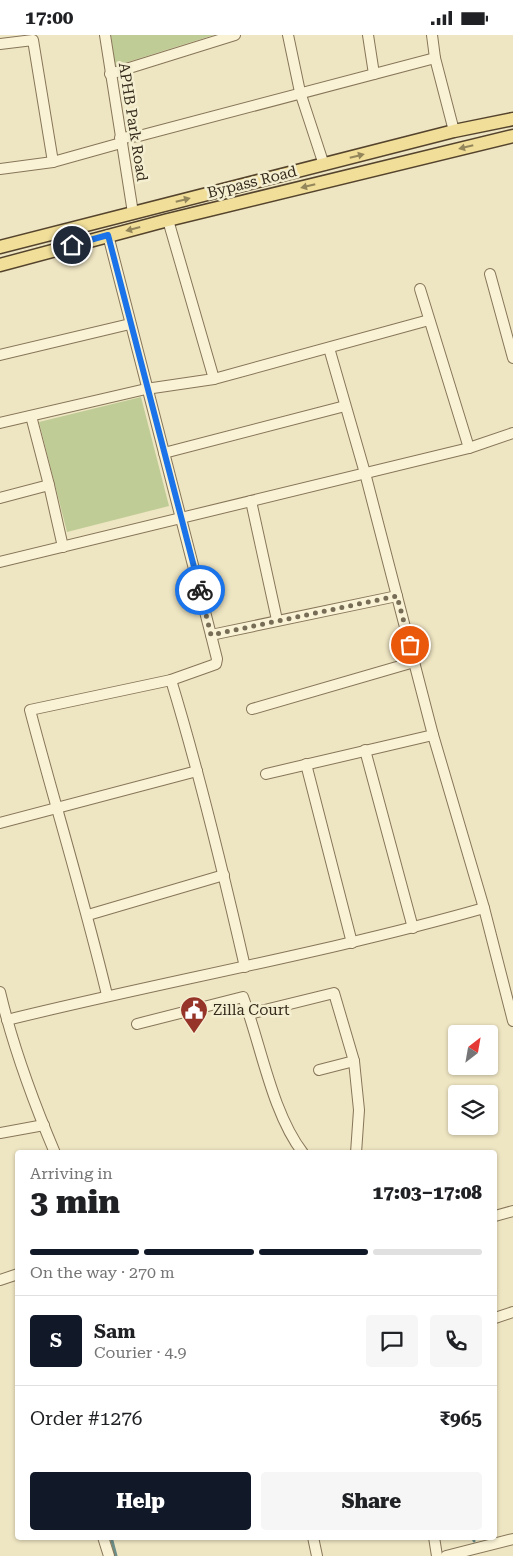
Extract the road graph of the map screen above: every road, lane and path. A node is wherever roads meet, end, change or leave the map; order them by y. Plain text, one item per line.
1 (105, 35) edge
2 (235, 35) edge
3 (288, 35) edge
4 (368, 35) edge
5 (432, 35) edge
6 (32, 37) edge
7 (0, 44) edge
8 (435, 58) junction
9 (110, 74) junction
10 (374, 74) junction
11 (300, 92) junction
12 (513, 119) edge
13 (454, 131) junction
14 (513, 136) edge
15 (120, 141) junction
16 (53, 162) junction
17 (324, 165) junction
18 (0, 169) edge
19 (133, 213) junction
20 (168, 220) junction
21 (108, 235) junction
22 (0, 247) edge
23 (0, 265) edge
24 (490, 274) dead end
25 (420, 289) dead end
26 (429, 320) junction
27 (130, 324) junction
28 (329, 347) junction
29 (0, 355) edge
30 (513, 358) edge
31 (214, 379) junction
32 (146, 389) junction
33 (344, 406) junction
34 (31, 416) junction
35 (0, 423) edge
36 (513, 433) edge
37 (469, 448) junction
38 (164, 453) junction
39 (365, 473) junction
40 (49, 485) junction
41 (0, 498) edge
42 (251, 501) junction
43 (181, 517) junction
44 (63, 547) junction
45 (0, 562) edge
46 (397, 596) junction
47 (277, 620) junction
48 (211, 635) junction
49 (414, 662) junction
50 (170, 680) junction
51 (252, 709) dead end
52 (433, 735) junction
53 (365, 750) junction
54 (306, 764) junction
55 (197, 771) junction
56 (266, 774) dead end
57 (56, 810) junction
58 (0, 823) edge
59 (224, 875) junction
60 (484, 908) junction
61 (88, 915) junction
62 (413, 928) junction
63 (352, 943) junction
64 (245, 967) junction
65 (0, 992) edge
66 (107, 995) junction
67 (249, 1013) junction
68 (6, 1020) junction
69 (513, 1021) edge
70 (137, 1024) dead end
71 (354, 1061) junction
72 (319, 1070) dead end
73 (44, 1125) junction
74 (0, 1133) edge
75 (54, 1150) edge
76 (301, 1150) edge
77 (356, 1150) edge
78 (513, 1211) edge
79 (497, 1215) edge
80 (15, 1275) edge
81 (0, 1280) edge
82 (513, 1312) edge
83 (497, 1317) edge
84 (513, 1539) edge
85 (104, 1540) edge
86 (314, 1540) edge
87 (434, 1540) edge
88 (109, 1556) edge
89 (317, 1556) edge
90 (437, 1556) edge
91 (446, 1556) edge

1 - 9 street, APHB Park Road
2 - 9 street
3 - 11 street
4 - 10 street
5 - 8 street
6 - 7 street
6 - 16 street
8 - 10 street
8 - 13 street
9 - 15 street, APHB Park Road
10 - 11 street
11 - 15 street
11 - 17 street
12 - 13 main road, Bypass Road
17 -> 13 main road, Bypass Road
14 -> 20 main road, Bypass Road
15 - 16 street
15 - 19 street, APHB Park Road
16 - 18 street
19 -> 17 main road, Bypass Road
19 - 22 main road, Bypass Road
20 -> 21 main road, Bypass Road
20 - 31 street
21 - 23 main road, Bypass Road
21 - 27 street
24 - 30 street
25 - 26 street
26 - 28 street
26 - 37 street
27 - 29 street
27 - 32 street
28 - 31 street
28 - 33 street
31 - 32 street
32 - 34 street
32 - 38 street
33 - 38 street
33 - 39 street
34 - 35 street
34 - 40 street
36 - 37 street
37 - 39 street
38 - 43 street
39 - 42 street
39 - 46 street
40 - 41 street
40 - 44 street
42 - 43 street
42 - 47 street
43 - 44 street
43 - 48 street
44 - 45 street
46 - 47 street
46 - 49 street
47 - 48 street
48 - 50 street
49 - 51 street
49 - 52 street
50 - 55 street
50 - 57 street
52 - 53 street
52 - 60 street
53 - 54 street
53 - 62 street
54 - 56 street
54 - 63 street
55 - 57 street
55 - 59 street
57 - 58 street
57 - 61 street
59 - 61 street
59 - 64 street
60 - 62 street
60 - 69 street
61 - 66 street
62 - 63 street
63 - 64 street
64 - 66 street
65 - 68 street
66 - 68 street
67 - 70 street
67 - 71 street
67 - 76 street
68 - 73 street
71 - 72 street
71 - 77 street
73 - 74 street
73 - 75 street
78 - 79 street
80 - 81 street
82 - 83 street
84 - 91 street
85 - 88 street
86 - 89 street
87 - 90 street

